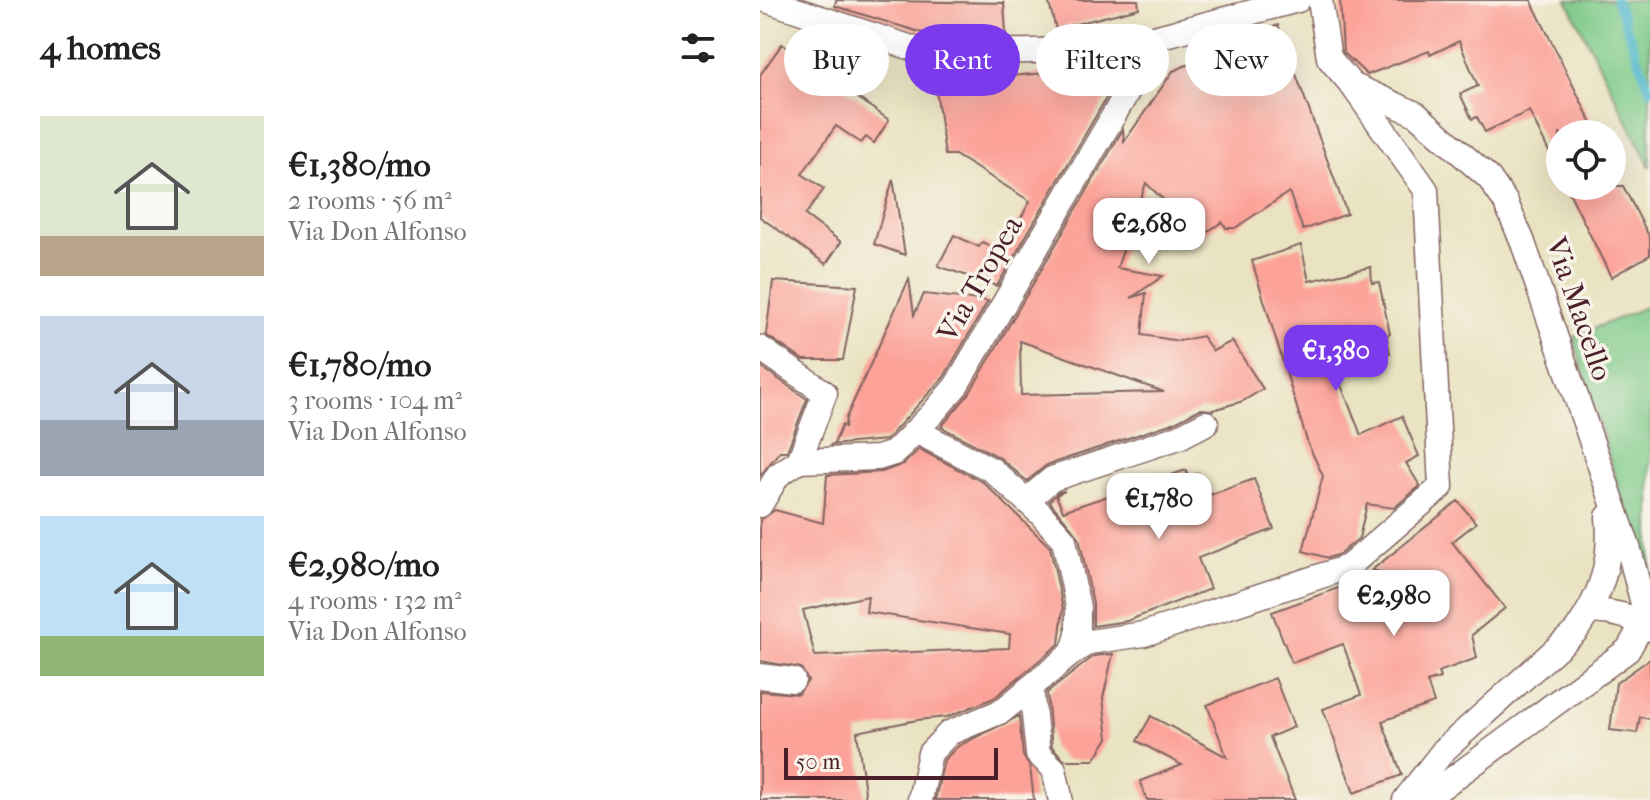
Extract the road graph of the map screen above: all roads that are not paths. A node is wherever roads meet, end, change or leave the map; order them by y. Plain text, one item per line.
1 (766, 0) edge
2 (1298, 0) edge
3 (1320, 0) edge
4 (1169, 34) edge
5 (1036, 51) edge
6 (1352, 85) junction
7 (1125, 96) edge
8 (760, 348) edge
9 (1206, 423) dead end
10 (916, 431) junction
11 (799, 461) junction
12 (1606, 486) junction
13 (1027, 500) junction
14 (760, 505) edge
15 (1590, 611) junction
16 (1646, 626) edge
17 (1639, 650) edge
18 (1072, 653) junction
19 (760, 676) edge
20 (793, 680) dead end
21 (1031, 687) junction
22 (1491, 710) junction
23 (1511, 736) junction
24 (1060, 797) dead end
25 (920, 800) edge
26 (1405, 800) edge
27 (1424, 800) edge

1 - 5 street
2 - 4 street
3 - 6 street, Via Macello
6 - 12 street, Via Macello
6 - 18 street
7 - 10 street, Via Tropea
8 - 11 street
9 - 13 street
10 - 11 street, Via Tropea
10 - 13 street
11 - 14 street
12 - 15 street
12 - 16 street
13 - 18 street
15 - 16 street
15 - 22 street
16 - 17 street
17 - 23 street
18 - 21 street
19 - 20 street
21 - 24 street
21 - 25 street
22 - 23 street
22 - 26 street
23 - 27 street

